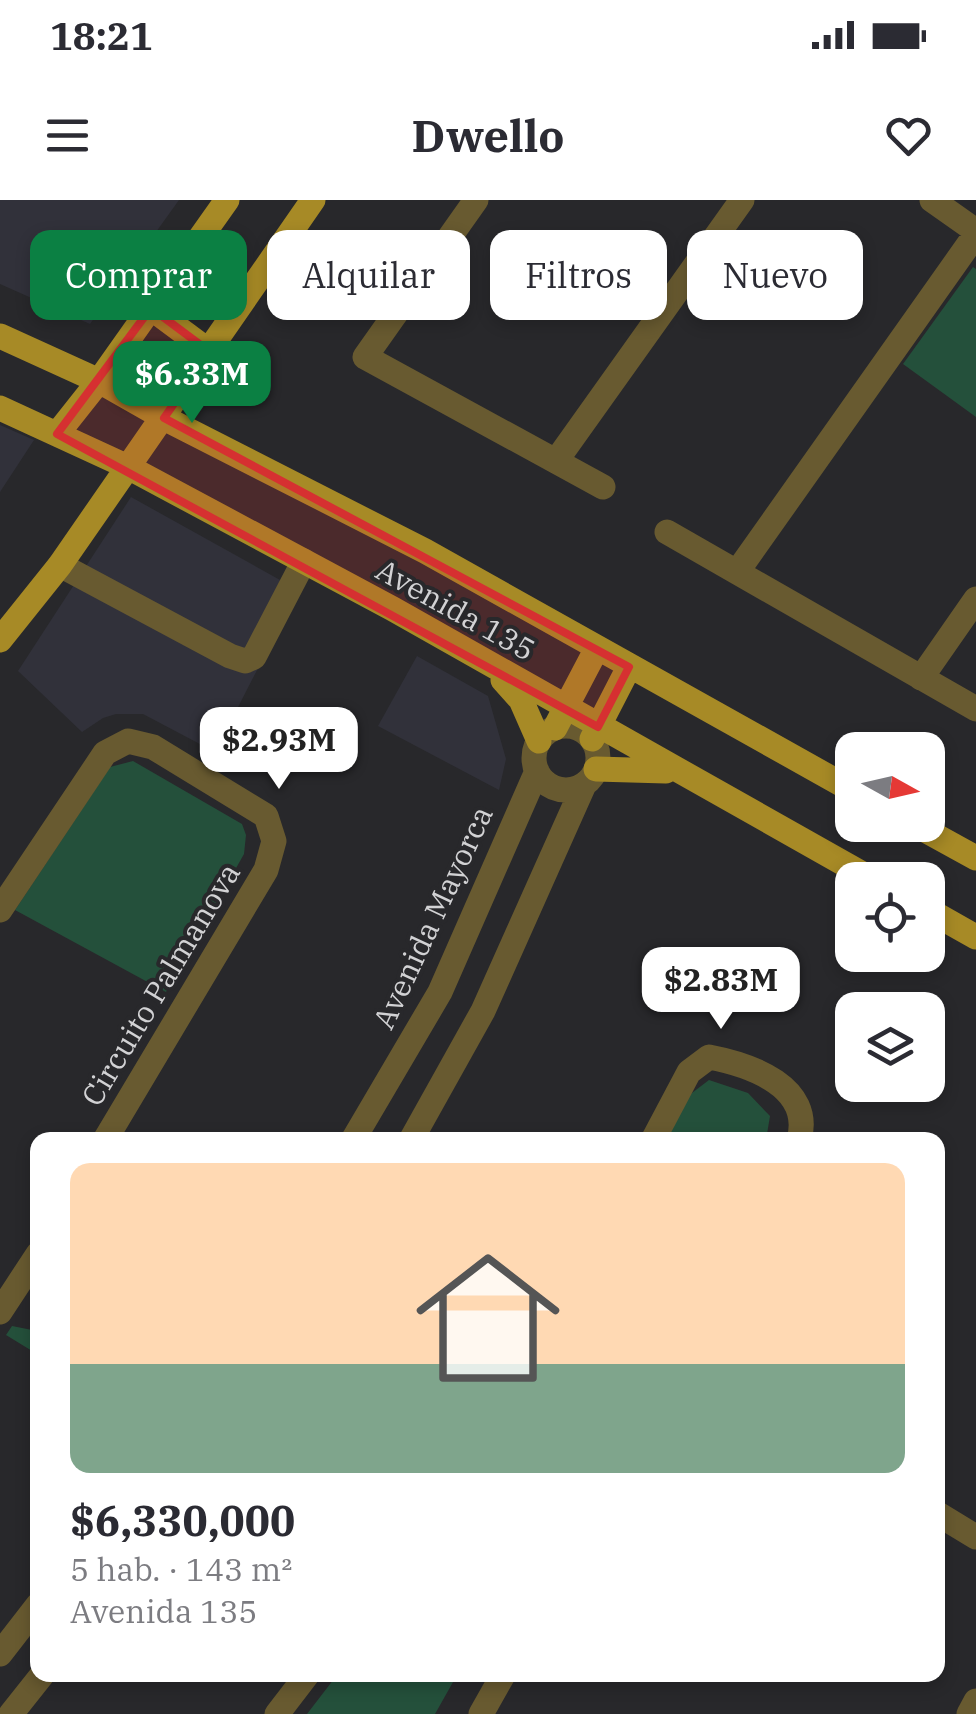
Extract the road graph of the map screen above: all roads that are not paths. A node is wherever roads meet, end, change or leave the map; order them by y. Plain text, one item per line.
1 (227, 200) edge
2 (313, 200) edge
3 (476, 200) edge
4 (742, 200) edge
5 (932, 200) edge
6 (206, 230) edge
7 (976, 233) edge
8 (142, 320) edge
9 (167, 320) edge
10 (0, 336) edge
11 (210, 352) junction
12 (99, 381) junction
13 (0, 408) edge
14 (164, 418) junction
15 (57, 434) junction
16 (556, 461) junction
17 (128, 466) junction
18 (602, 486) dead end
19 (667, 532) dead end
20 (304, 562) junction
21 (60, 565) junction
22 (737, 572) junction
23 (976, 600) edge
24 (0, 640) edge
25 (597, 648) junction
26 (490, 665) junction
27 (629, 667) junction
28 (922, 678) junction
29 (976, 708) edge
30 (553, 726) junction
31 (595, 733) junction
32 (537, 771) junction
33 (677, 772) junction
34 (590, 777) junction
35 (835, 781) edge
36 (945, 841) edge
37 (976, 858) edge
38 (840, 862) edge
39 (0, 910) edge
40 (945, 919) edge
41 (976, 936) edge
42 (110, 1132) edge
43 (357, 1132) edge
44 (415, 1132) edge
45 (656, 1132) edge
46 (802, 1132) edge
47 (30, 1264) edge
48 (4, 1298) edge
49 (30, 1306) edge
50 (945, 1518) edge
51 (976, 1537) edge
52 (30, 1615) edge
53 (0, 1654) edge
54 (36, 1682) edge
55 (301, 1682) edge
56 (499, 1682) edge
57 (976, 1701) edge
58 (11, 1714) edge
59 (277, 1714) edge
60 (480, 1714) edge
61 (969, 1714) edge

1 - 6 main road
2 - 11 main road
3 - 16 street
4 - 16 street
5 - 7 street
7 - 22 street
8 - 12 main road
9 - 11 main road
10 - 12 main road, Avenida 135
11 - 14 main road
12 - 14 main road, Avenida 135
12 - 15 main road
13 - 15 main road, Avenida 135
14 - 17 main road
14 - 25 main road, Avenida 135
15 - 17 main road, Avenida 135
16 - 18 street
17 - 20 main road, Avenida 135
17 - 21 main road
19 - 22 street
20 - 21 street
20 - 26 main road, Avenida 135
21 - 24 main road
22 - 28 street
23 - 28 street
25 - 27 main road, Avenida 135
25 - 30 main road
26 - 30 main road, Avenida 135
26 - 30 main road
27 - 31 main road
27 - 35 main road, Avenida 135
28 - 29 street
30 - 31 main road, Avenida 135
30 - 32 street
31 - 33 main road, Avenida 135
31 - 34 street
32 - 34 street
32 - 43 street, Avenida Mayorca
33 - 34 main road
33 - 38 main road, Avenida 135
34 - 44 street
36 - 37 main road
39 - 42 street, Circuito Palmanova
40 - 41 main road
45 - 46 street
47 - 48 street
48 - 49 street
50 - 51 street
52 - 53 street
54 - 58 street
55 - 59 street
56 - 60 street
57 - 61 street

